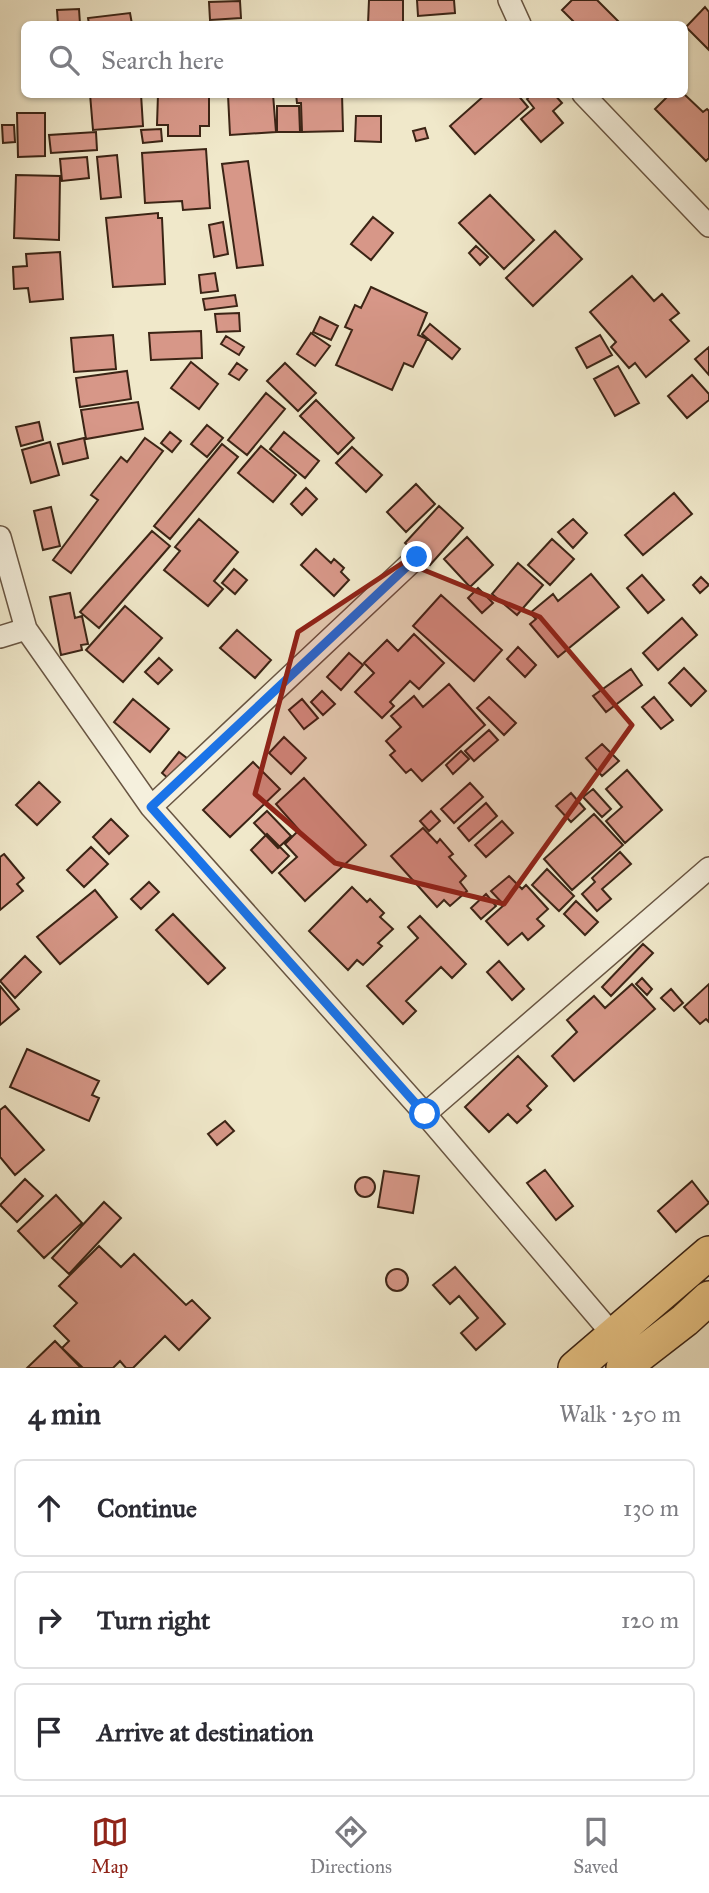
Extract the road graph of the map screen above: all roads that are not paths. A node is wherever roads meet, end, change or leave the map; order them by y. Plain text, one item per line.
1 (509, 0) edge
2 (519, 21) edge
3 (587, 98) edge
4 (709, 226) edge
5 (0, 537) edge
6 (417, 557) dead end
7 (26, 629) junction
8 (0, 637) edge
9 (151, 807) junction
10 (709, 868) edge
11 (425, 1114) junction
12 (709, 1253) edge
13 (709, 1298) edge
14 (614, 1336) junction
15 (575, 1368) edge
16 (623, 1368) edge

1 - 2 street
3 - 4 street
5 - 7 street
6 - 9 street
7 - 8 street
7 - 9 street
9 - 11 street
10 - 11 street
11 - 14 street
12 - 14 main road
13 - 16 main road
14 - 15 main road

